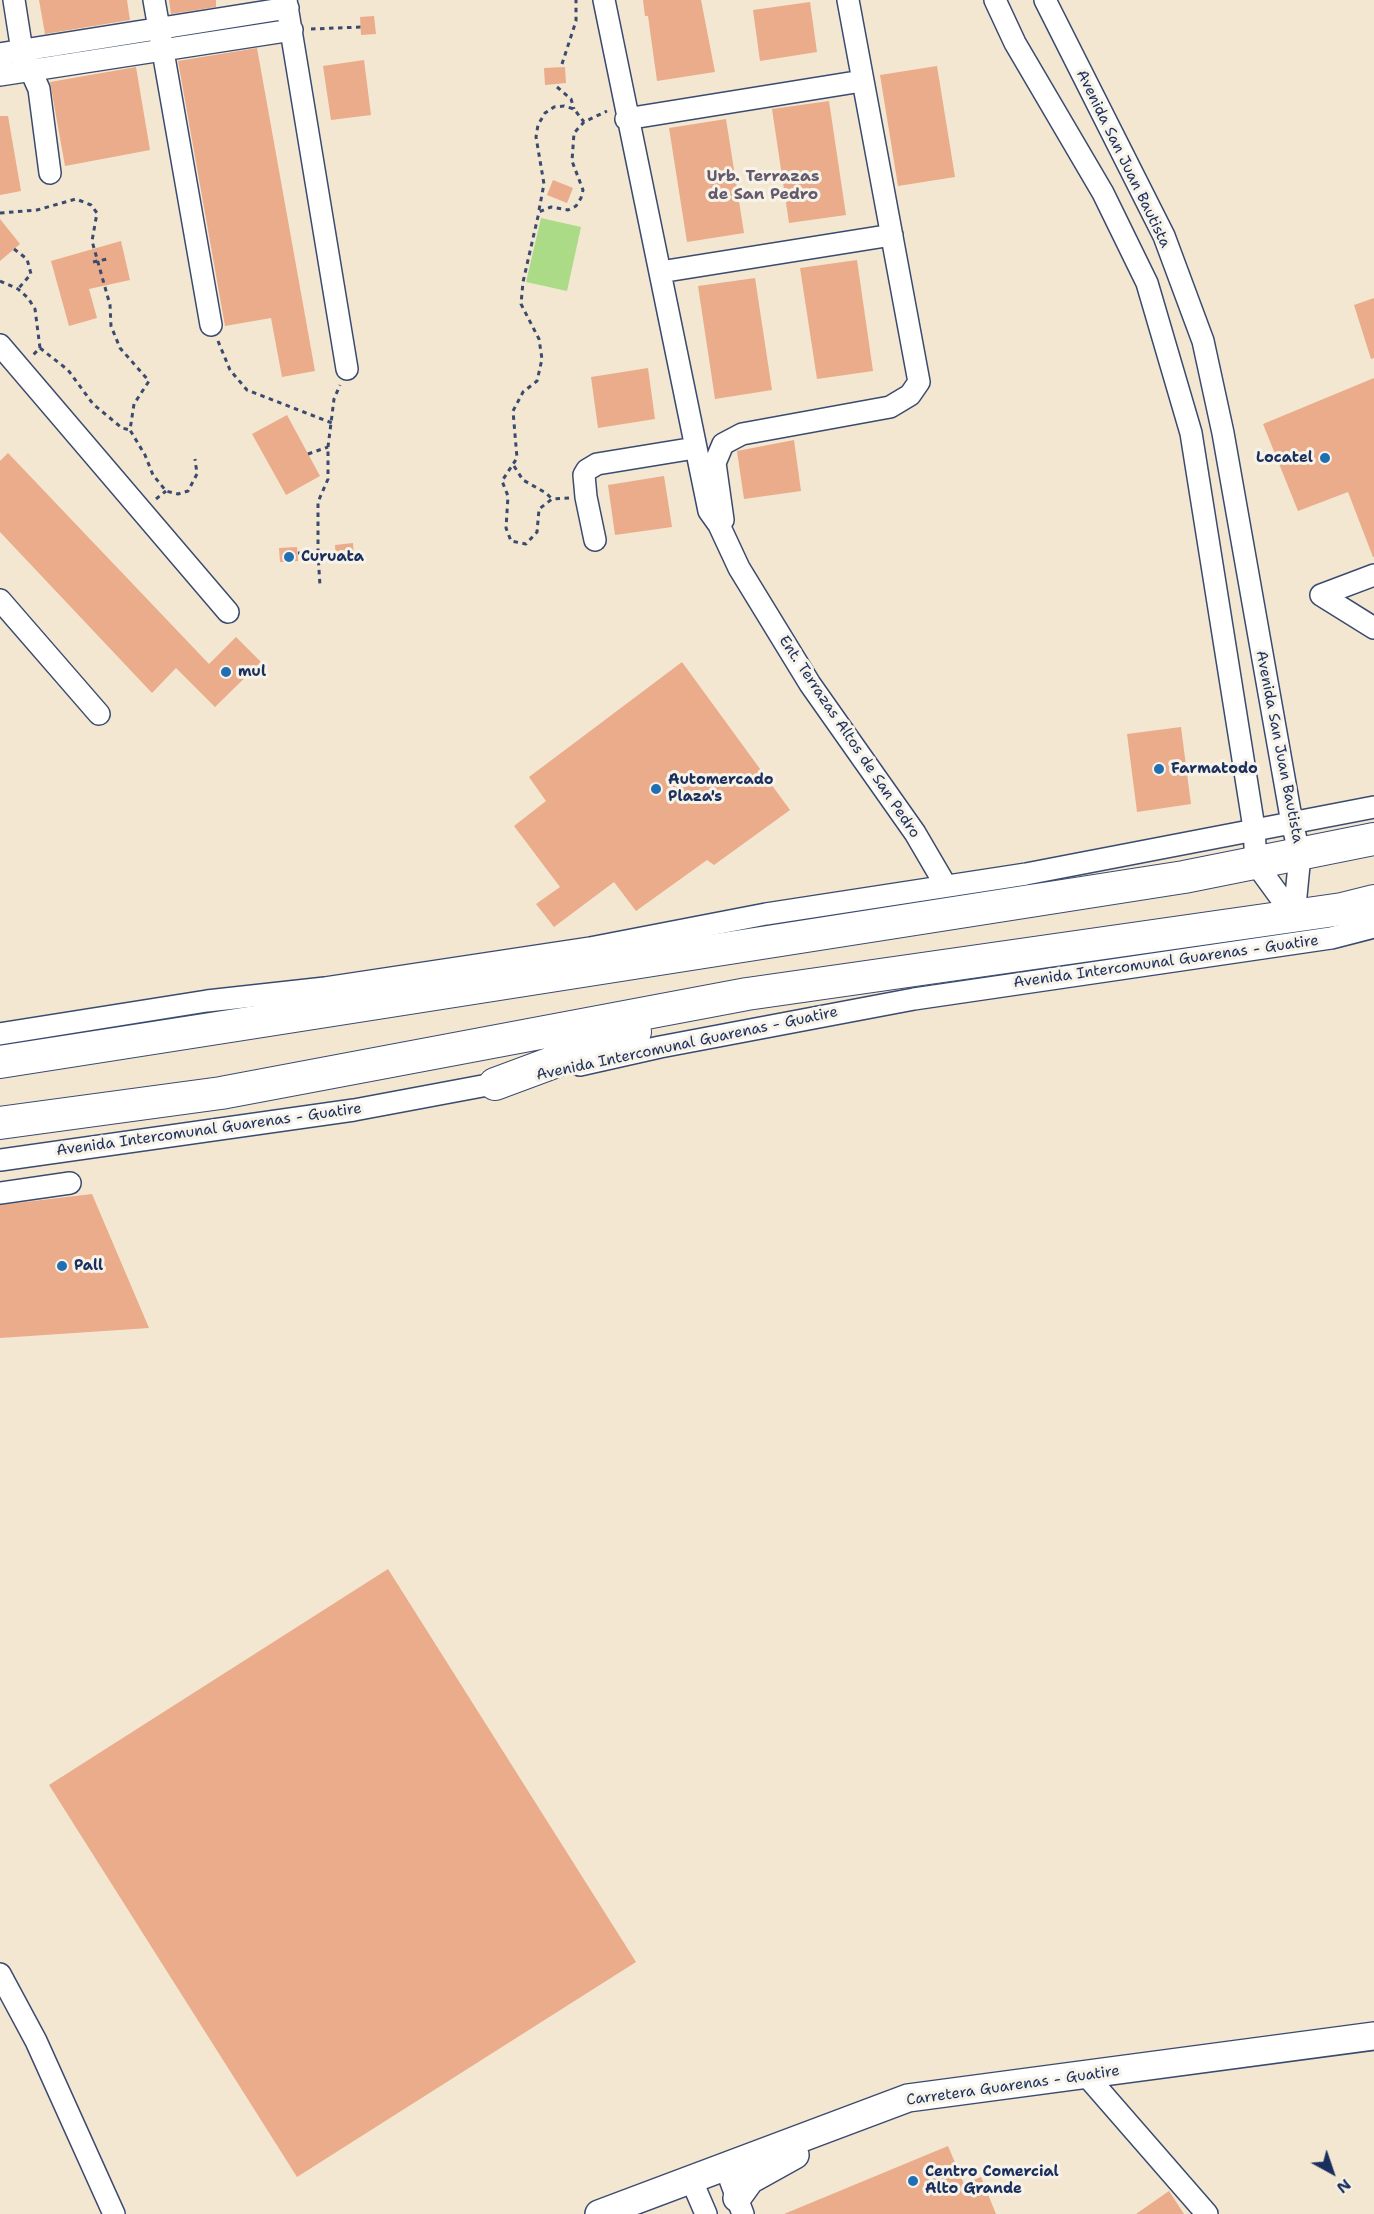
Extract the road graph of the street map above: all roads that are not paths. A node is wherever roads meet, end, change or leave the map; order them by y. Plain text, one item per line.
1 (14, 0) edge
2 (154, 0) edge
3 (604, 0) edge
4 (848, 0) edge
5 (995, 0) edge
6 (1045, 0) edge
7 (287, 4) edge
8 (292, 30) junction
9 (161, 39) junction
10 (0, 54) edge
11 (26, 61) junction
12 (0, 75) edge
13 (862, 81) junction
14 (625, 111) junction
15 (50, 172) dead end
16 (892, 235) junction
17 (660, 272) junction
18 (211, 326) road end
19 (0, 345) edge
20 (347, 369) road end
21 (695, 448) junction
22 (720, 525) junction
23 (595, 540) dead end
24 (1374, 575) edge
25 (0, 600) edge
26 (228, 612) dead end
27 (1374, 628) edge
28 (99, 714) dead end
29 (1374, 807) edge
30 (1292, 824) junction
31 (1254, 828) junction
32 (1374, 839) edge
33 (1300, 855) junction
34 (1257, 864) junction
35 (946, 886) junction
36 (1374, 901) edge
37 (1374, 906) edge
38 (1342, 909) junction
39 (1293, 916) junction
40 (1374, 927) edge
41 (747, 994) junction
42 (0, 1034) edge
43 (0, 1062) edge
44 (495, 1084) junction
45 (0, 1123) edge
46 (0, 1160) edge
47 (70, 1182) dead end
48 (0, 1193) edge
49 (0, 1974) edge
50 (1374, 2036) edge
51 (1086, 2075) junction
52 (830, 2127) junction
53 (724, 2166) junction
54 (691, 2179) junction
55 (740, 2206) edge
56 (114, 2214) edge
57 (599, 2214) edge
58 (706, 2214) edge
59 (1207, 2214) edge

1 - 11 street
2 - 9 street
3 - 14 street, Ent. Terrazas Altos de San Pedro
4 - 13 street
5 - 31 street
6 - 30 street, Avenida San Juan Bautista
7 - 8 street
7 - 9 street
8 - 9 street
8 - 20 street
9 - 11 street
9 - 18 street
10 - 11 street
11 - 12 street
11 - 15 street
13 - 14 street
13 - 16 street
14 - 17 street, Ent. Terrazas Altos de San Pedro
16 - 17 street
16 - 22 street
17 - 21 street, Ent. Terrazas Altos de San Pedro
19 - 26 street
21 - 22 street, Ent. Terrazas Altos de San Pedro
21 - 23 street
22 - 35 street, Ent. Terrazas Altos de San Pedro
24 - 27 street
25 - 28 street
29 - 30 street
30 - 31 street
30 - 33 street, Avenida San Juan Bautista
31 - 34 street
31 - 35 street
32 - 33 highway
33 - 34 highway
33 - 39 street, Avenida San Juan Bautista
34 - 39 street
34 - 43 highway
35 - 42 street
36 - 38 highway, Avenida Intercomunal Guarenas - Guatire
37 - 38 highway
38 - 39 highway, Avenida Intercomunal Guarenas - Guatire
39 - 41 highway, Avenida Intercomunal Guarenas - Guatire
40 - 44 street, Avenida Intercomunal Guarenas - Guatire
41 - 44 highway
41 - 45 highway, Avenida Intercomunal Guarenas - Guatire
44 - 46 street, Avenida Intercomunal Guarenas - Guatire
47 - 48 street
49 - 56 street
50 - 51 main road, Carretera Guarenas - Guatire
51 - 52 main road, Carretera Guarenas - Guatire
51 - 59 street
52 - 53 main road, Carretera Guarenas - Guatire
52 - 55 main road
53 - 54 main road, Carretera Guarenas - Guatire
53 - 55 street
54 - 57 main road, Carretera Guarenas - Guatire
54 - 58 street

